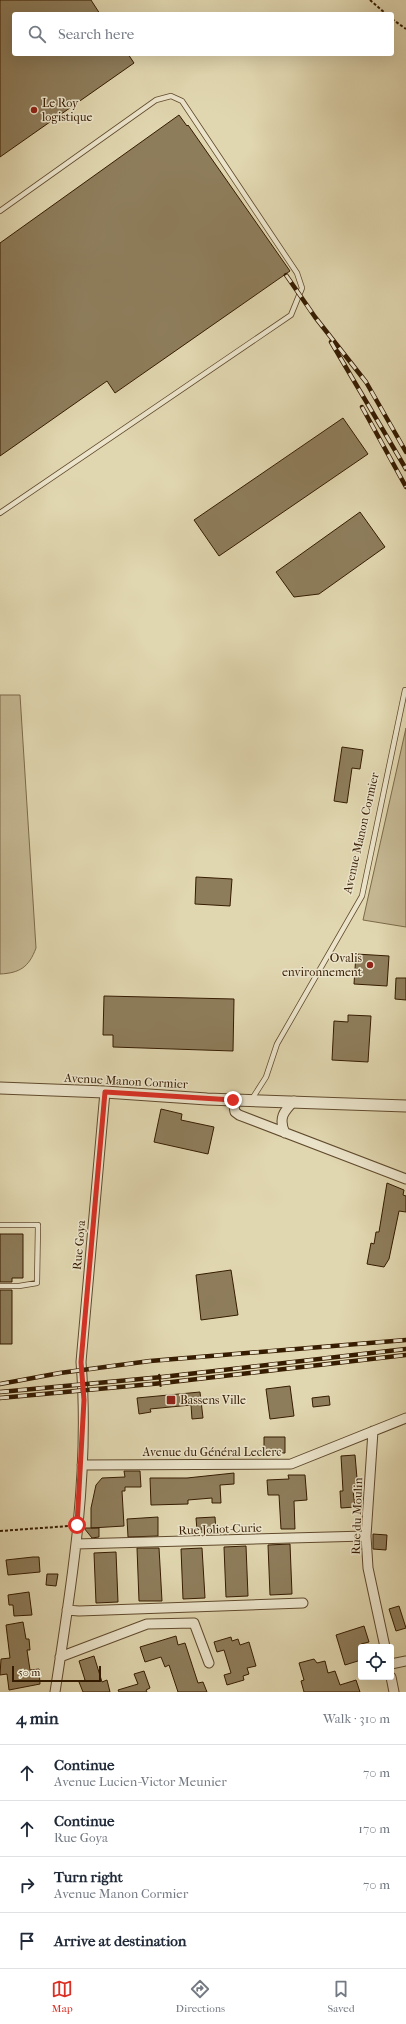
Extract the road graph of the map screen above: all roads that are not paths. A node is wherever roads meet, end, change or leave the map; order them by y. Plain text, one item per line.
1 (0, 211) edge
2 (0, 513) edge
3 (406, 690) edge
4 (0, 1088) edge
5 (105, 1092) junction
6 (233, 1100) junction
7 (251, 1100) junction
8 (294, 1101) junction
9 (406, 1106) edge
10 (285, 1133) junction
11 (406, 1179) edge
12 (0, 1225) edge
13 (0, 1286) edge
14 (406, 1418) edge
15 (373, 1431) junction
16 (82, 1465) junction
17 (366, 1536) junction
18 (76, 1544) junction
19 (303, 1603) dead end
20 (67, 1610) junction
21 (384, 1644) edge
22 (60, 1657) junction
23 (406, 1661) edge
24 (209, 1663) dead end
25 (394, 1663) edge
26 (392, 1680) edge
27 (55, 1692) edge
28 (394, 1692) edge

1 - 2 lane
3 - 7 lane, Avenue Manon Cormier
4 - 5 street, Avenue Manon Cormier
5 - 6 street, Avenue Manon Cormier
5 - 16 street, Rue Goya
6 - 7 street, Avenue Manon Cormier
6 - 10 street
7 - 8 street, Avenue Manon Cormier
8 - 9 street, Avenue Manon Cormier
8 - 10 street
10 - 11 street
12 - 13 lane
14 - 15 street, Avenue du Général Leclerc
15 - 16 street, Avenue du Général Leclerc
15 - 17 street, Rue du Moulin
16 - 18 street, Rue Goya
17 - 18 street, Rue Joliot-Curie
17 - 21 street, Rue du Moulin
18 - 20 street, Rue Goya
19 - 20 street
20 - 22 street, Rue Goya
22 - 24 street
22 - 27 street, Rue Goya
23 - 25 street
26 - 28 street

